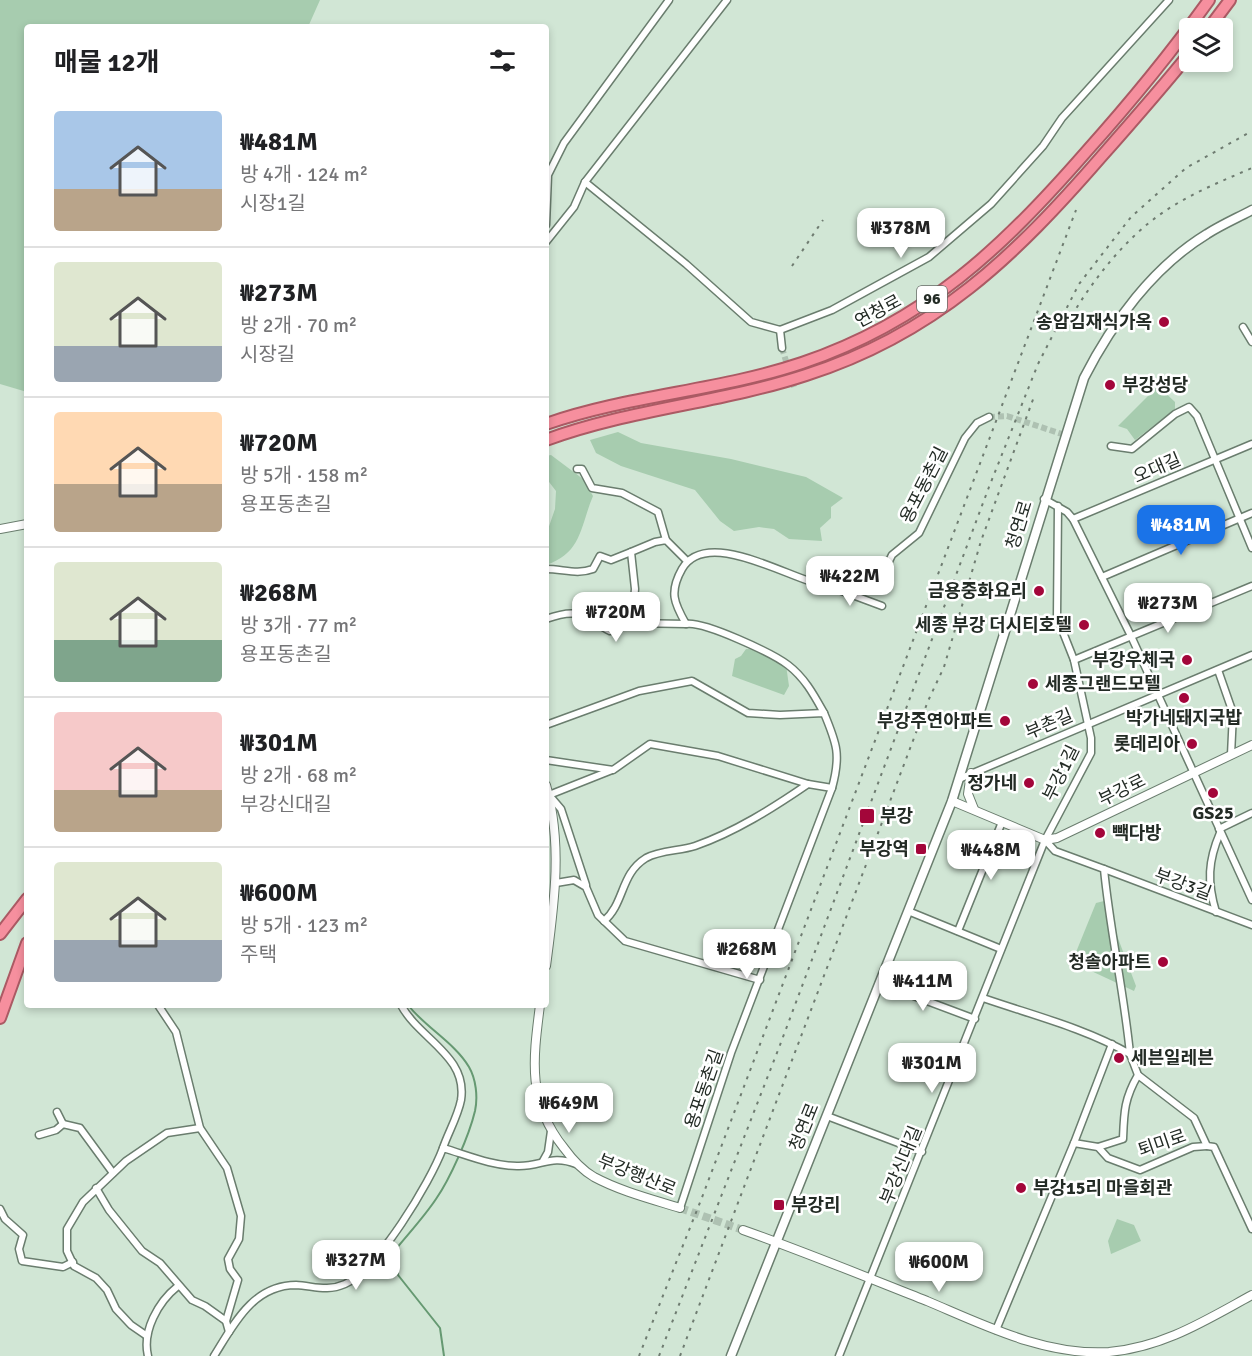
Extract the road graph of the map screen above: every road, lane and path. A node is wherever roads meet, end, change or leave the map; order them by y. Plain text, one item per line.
1 (669, 0) edge
2 (727, 0) edge
3 (1169, 0) edge
4 (1209, 0) edge
5 (1230, 0) edge
6 (1216, 18) edge
7 (1179, 66) edge
8 (549, 173) edge
9 (585, 182) junction
10 (1252, 210) edge
11 (549, 238) edge
12 (1243, 327) dead end
13 (780, 330) junction
14 (1252, 342) edge
15 (783, 348) tunnel mouth
16 (989, 417) dead end
17 (549, 421) edge
18 (589, 426) junction
19 (549, 439) edge
20 (549, 444) edge
21 (1252, 444) edge
22 (1111, 446) dead end
23 (1216, 459) junction
24 (577, 469) dead end
25 (1044, 499) junction
26 (1058, 506) junction
27 (1252, 513) edge
28 (1239, 518) junction
29 (1073, 519) junction
30 (24, 525) edge
31 (0, 529) edge
32 (666, 540) junction
33 (1252, 548) edge
34 (631, 552) junction
35 (687, 561) junction
36 (549, 569) edge
37 (1102, 577) junction
38 (827, 586) junction
39 (1252, 586) edge
40 (882, 606) dead end
41 (549, 618) edge
42 (632, 623) junction
43 (686, 624) junction
44 (1131, 636) junction
45 (1252, 655) edge
46 (1074, 660) junction
47 (1218, 670) junction
48 (1158, 696) junction
49 (824, 713) junction
50 (549, 724) edge
51 (1088, 724) junction
52 (1252, 745) edge
53 (1231, 755) junction
54 (549, 760) edge
55 (613, 770) junction
56 (1193, 772) junction
57 (971, 773) junction
58 (958, 779) junction
59 (807, 784) junction
60 (832, 788) junction
61 (549, 795) junction
62 (952, 801) junction
63 (975, 811) junction
64 (1252, 813) edge
65 (1002, 822) junction
66 (1220, 831) junction
67 (1045, 840) junction
68 (1104, 869) junction
69 (556, 883) junction
70 (586, 887) junction
71 (1252, 900) edge
72 (24, 903) edge
73 (908, 911) junction
74 (1216, 912) junction
75 (604, 921) junction
76 (1252, 925) edge
77 (958, 932) junction
78 (0, 934) edge
79 (549, 941) edge
80 (1001, 949) junction
81 (24, 951) edge
82 (760, 980) junction
83 (879, 983) junction
84 (983, 998) junction
85 (160, 1008) edge
86 (402, 1008) edge
87 (540, 1008) edge
88 (0, 1018) edge
89 (975, 1019) junction
90 (1112, 1044) junction
91 (1130, 1054) junction
92 (1138, 1076) junction
93 (57, 1112) dead end
94 (827, 1116) junction
95 (63, 1124) junction
96 (200, 1128) junction
97 (551, 1131) junction
98 (39, 1135) dead end
99 (1074, 1143) junction
100 (1207, 1146) junction
101 (1098, 1147) junction
102 (445, 1149) junction
103 (922, 1152) junction
104 (543, 1161) junction
105 (578, 1164) junction
106 (113, 1173) junction
107 (96, 1188) junction
108 (680, 1208) joint
109 (0, 1209) edge
110 (1252, 1229) edge
111 (744, 1230) tunnel mouth
112 (777, 1242) junction
113 (73, 1262) junction
114 (871, 1279) junction
115 (178, 1286) junction
116 (1252, 1295) edge
117 (226, 1321) junction
118 (996, 1330) junction
119 (229, 1332) junction
120 (147, 1336) junction
121 (148, 1356) edge
122 (214, 1356) edge
123 (731, 1356) edge
124 (839, 1356) edge

1 - 8 street
2 - 9 street
3 - 13 street
4 - 17 highway, 연청로 / 96
5 - 6 highway
7 - 18 highway, 연청로 / 96
9 - 11 street
9 - 13 street
10 - 25 main road, 청연로
12 - 14 street
13 - 15 street
16 - 38 street, 용포동촌길
18 - 19 highway, 연청로 / 96
18 - 20 highway
21 - 23 street, 오대길
22 - 23 street
23 - 28 street
23 - 29 street, 오대길
24 - 32 street
25 - 26 street
25 - 58 main road, 청연로
26 - 29 street
26 - 46 street, 부강1길
27 - 28 street
28 - 33 street
28 - 37 street
29 - 37 street
30 - 31 street
32 - 34 street
32 - 35 street
34 - 36 street
34 - 42 street
35 - 38 street, 용포동촌길
35 - 43 street
37 - 44 street
38 - 40 street
39 - 44 street
41 - 42 street, 용포동촌길
42 - 43 street, 용포동촌길
43 - 49 street, 용포동촌길
44 - 46 street
44 - 48 street
45 - 47 street, 부촌길
46 - 51 street, 부강1길
47 - 48 street, 부촌길
47 - 53 street
48 - 51 street, 부촌길
48 - 56 street
49 - 50 street
49 - 60 street, 용포동촌길
51 - 57 street, 부촌길
51 - 67 street, 부강1길
52 - 53 street, 부강로
53 - 56 street, 부강로
54 - 55 street
55 - 59 street
55 - 61 street
56 - 66 street
56 - 67 street, 부강로
57 - 58 street, 부촌길
57 - 63 street
58 - 62 main road, 청연로
59 - 60 street
59 - 75 street
60 - 82 street, 용포동촌길
61 - 69 street
61 - 70 street
62 - 63 street
62 - 73 main road, 청연로
63 - 65 street
64 - 66 street
65 - 67 street
65 - 77 street
66 - 71 street
66 - 74 street
67 - 68 street
67 - 80 street, 부강신대길
68 - 74 street, 부강3길
68 - 91 street
69 - 70 street
69 - 79 street
70 - 75 street
72 - 78 highway
73 - 77 street
73 - 83 main road, 청연로
74 - 76 street, 부강3길
75 - 82 street
77 - 80 street
80 - 84 street, 부강신대길
81 - 88 highway
82 - 108 street, 용포동촌길
83 - 89 street
83 - 94 main road, 청연로
84 - 89 street, 부강신대길
84 - 90 street
85 - 96 street
86 - 102 street
87 - 97 street, 부강행산로
89 - 103 street, 부강신대길
90 - 91 street
90 - 99 street
91 - 92 street
92 - 100 street, 퇴미로
92 - 101 street, 퇴미로
93 - 95 street
94 - 103 street
94 - 112 main road, 청연로
95 - 98 street
95 - 106 street
96 - 106 street
96 - 117 street
97 - 104 street
97 - 105 street, 부강행산로
99 - 101 street, 퇴미로
99 - 118 street
100 - 101 street, 퇴미로
100 - 110 street, 퇴미로
102 - 104 street
102 - 119 street
103 - 114 street, 부강신대길
104 - 105 street
105 - 108 street, 부강행산로
106 - 107 street
107 - 113 street
107 - 115 street
109 - 113 street
111 - 112 street
112 - 114 street
112 - 123 main road, 청연로
113 - 120 street
114 - 118 street
114 - 124 street, 부강신대길
115 - 117 street
115 - 120 street
116 - 118 street
117 - 119 street
119 - 122 street
120 - 121 street

